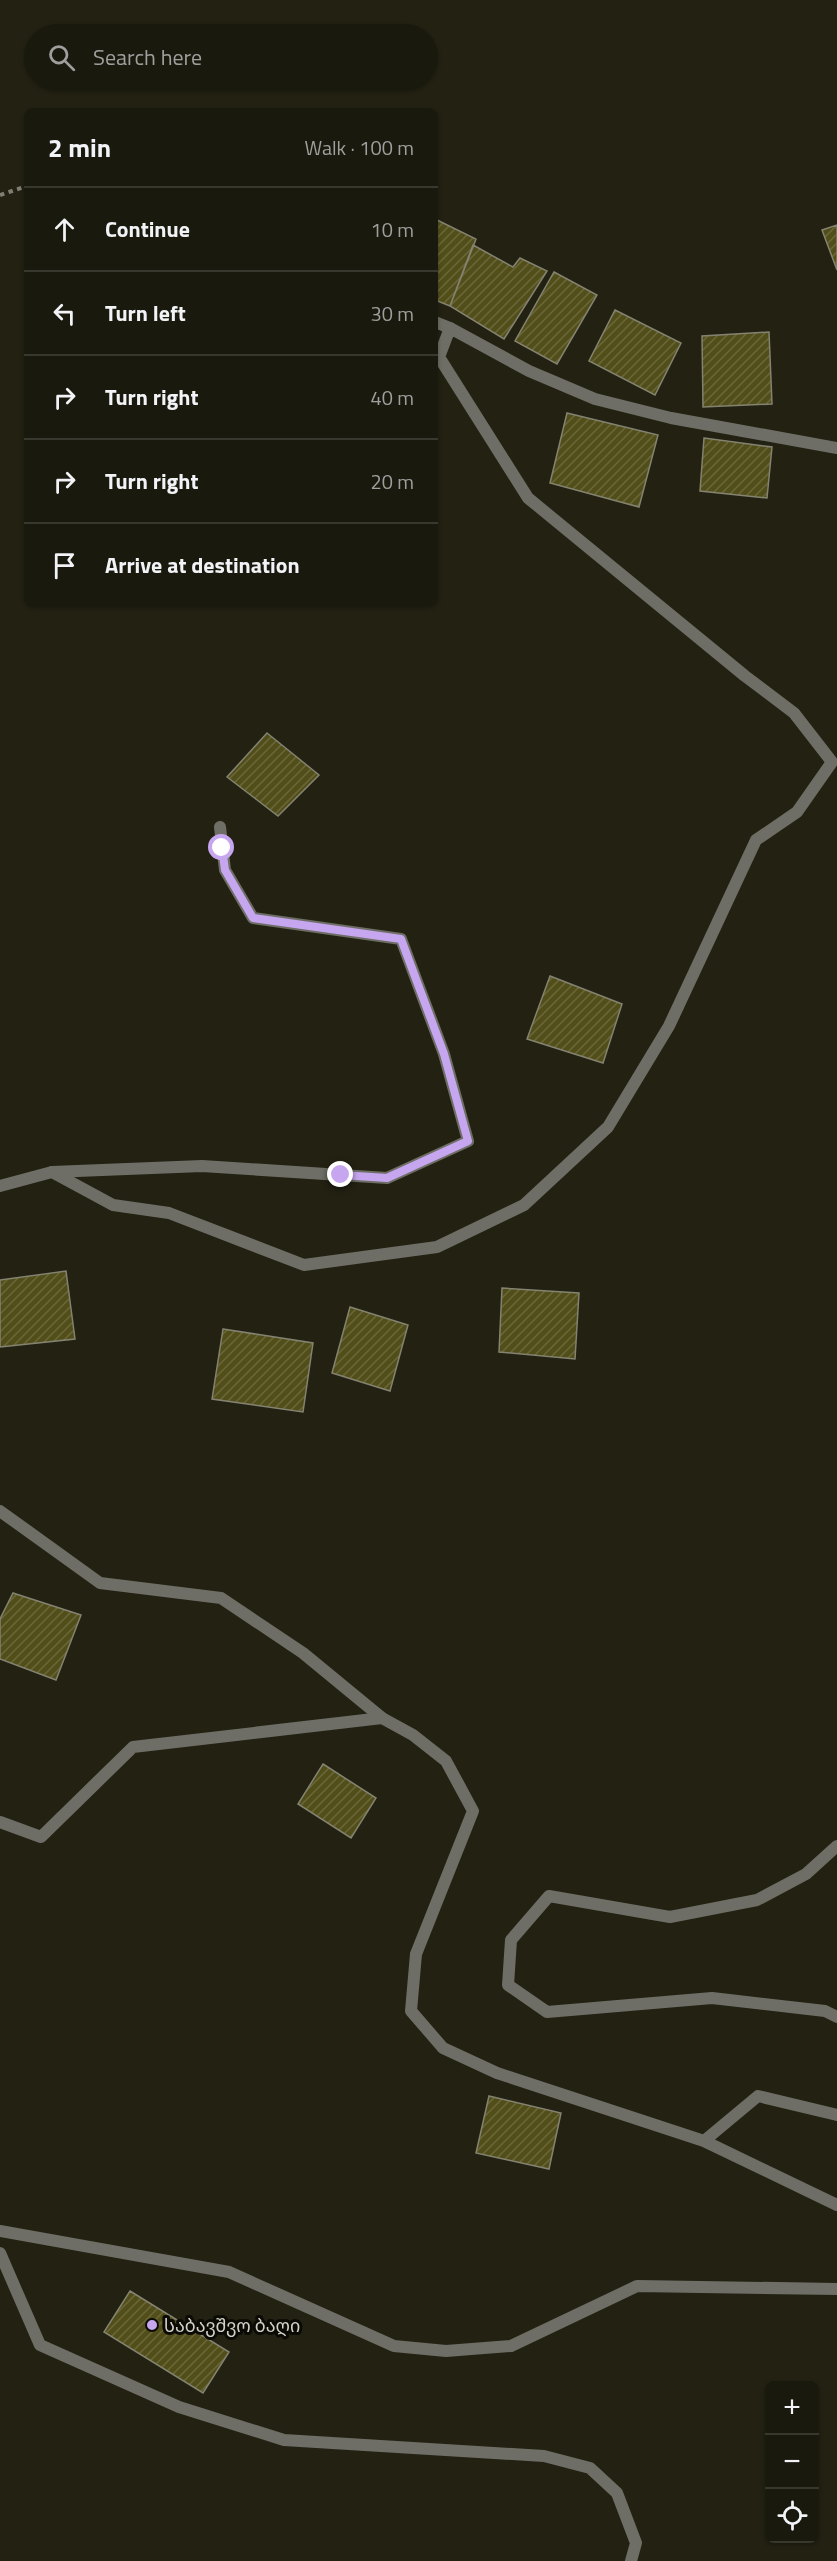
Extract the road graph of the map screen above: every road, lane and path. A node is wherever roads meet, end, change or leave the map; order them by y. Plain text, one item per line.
1 (24, 187) edge
2 (0, 195) edge
3 (438, 323) edge
4 (450, 328) junction
5 (837, 448) edge
6 (220, 827) dead end
7 (52, 1172) junction
8 (0, 1186) edge
9 (0, 1510) edge
10 (382, 1718) junction
11 (0, 1822) edge
12 (837, 1846) edge
13 (837, 2016) edge
14 (837, 2115) edge
15 (704, 2141) junction
16 (837, 2205) edge
17 (0, 2231) edge
18 (0, 2253) edge
19 (837, 2289) edge
20 (631, 2561) edge

1 - 2 path
3 - 4 street
4 - 5 street
4 - 7 street
6 - 7 street
7 - 8 street
9 - 10 street
10 - 11 street
10 - 15 street
12 - 13 street
14 - 15 street
15 - 16 street
17 - 19 street
18 - 20 street

